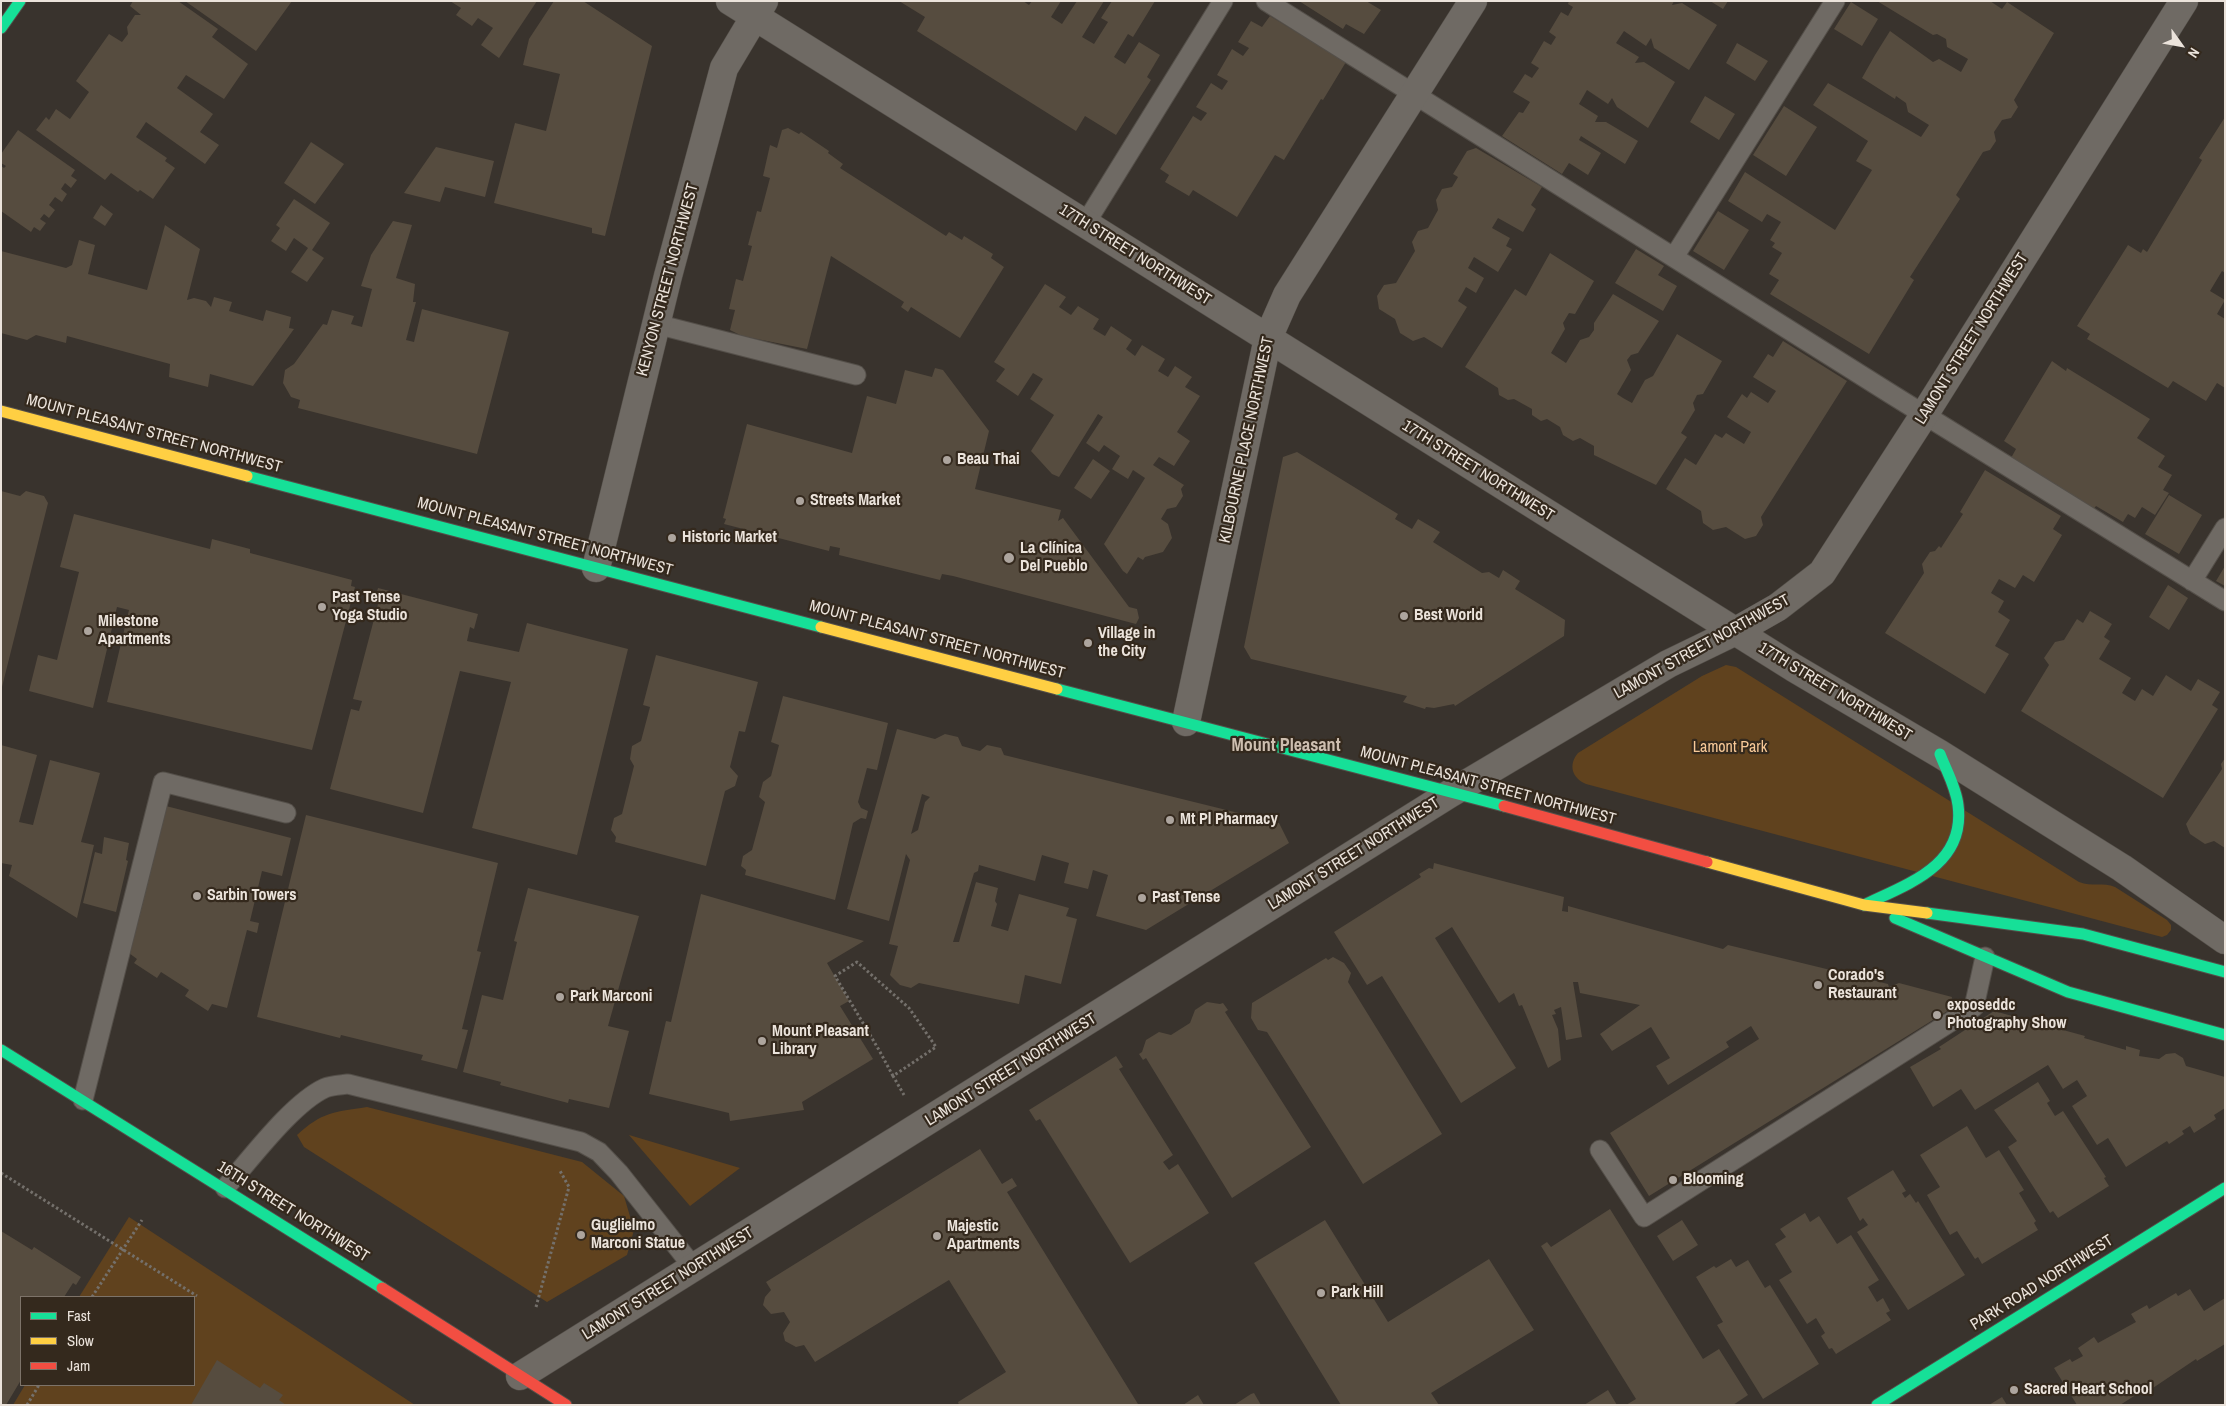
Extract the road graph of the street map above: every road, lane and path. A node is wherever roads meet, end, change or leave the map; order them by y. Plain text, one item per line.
1 (20, 1) edge
2 (730, 1) edge
3 (1223, 1) edge
4 (1266, 1) edge
5 (1473, 1) edge
6 (1835, 1) edge
7 (2184, 1) edge
8 (759, 9) edge
9 (1, 28) edge
10 (1415, 93) junction
11 (1085, 224) junction
12 (1674, 257) junction
13 (656, 324) junction
14 (1268, 338) junction
15 (856, 375) dead end
16 (1, 411) edge
17 (1924, 415) junction
18 (2225, 528) edge
19 (596, 568) junction
20 (2192, 580) junction
21 (2225, 601) edge
22 (1736, 631) junction
23 (1186, 722) junction
24 (1940, 754) junction
25 (1451, 794) junction
26 (286, 813) dead end
27 (1864, 905) junction
28 (2225, 940) edge
29 (1985, 957) junction
30 (2225, 972) edge
31 (2225, 1035) edge
32 (1, 1050) edge
33 (893, 1076) junction
34 (905, 1096) dead end
35 (83, 1100) junction
36 (541, 1132) junction
37 (1600, 1150) dead end
38 (1, 1173) edge
39 (225, 1188) junction
40 (2225, 1188) edge
41 (142, 1220) dead end
42 (123, 1249) junction
43 (694, 1268) junction
44 (93, 1296) edge
45 (197, 1296) dead end
46 (536, 1307) dead end
47 (520, 1376) junction
48 (38, 1386) edge
49 (27, 1405) edge
50 (566, 1405) edge
51 (1877, 1405) edge

1 - 9 street
2 - 8 street, 17TH STREET NORTHWEST
3 - 11 lane
4 - 10 lane
5 - 10 street, KILBOURNE PLACE NORTHWEST
6 - 12 lane
7 - 17 street, LAMONT STREET NORTHWEST
8 - 11 street, 17TH STREET NORTHWEST
8 - 13 street, KENYON STREET NORTHWEST
10 - 12 lane
10 - 14 street, KILBOURNE PLACE NORTHWEST
11 - 14 street, 17TH STREET NORTHWEST
12 - 17 lane
13 - 15 lane
13 - 19 street, KENYON STREET NORTHWEST
14 - 22 street, 17TH STREET NORTHWEST
14 - 23 street, KILBOURNE PLACE NORTHWEST
16 - 19 street, MOUNT PLEASANT STREET NORTHWEST
17 - 20 lane
17 - 22 street, LAMONT STREET NORTHWEST
18 - 20 lane
19 - 23 street, MOUNT PLEASANT STREET NORTHWEST
20 - 21 lane
22 - 24 street, 17TH STREET NORTHWEST
22 - 25 street, LAMONT STREET NORTHWEST
23 - 25 street, MOUNT PLEASANT STREET NORTHWEST
24 - 27 street
24 - 28 street, 17TH STREET NORTHWEST
25 - 27 street, MOUNT PLEASANT STREET NORTHWEST
25 - 43 street, LAMONT STREET NORTHWEST
26 - 35 lane
27 - 29 street, MOUNT PLEASANT STREET NORTHWEST
27 - 30 street, MOUNT PLEASANT STREET NORTHWEST
29 - 31 street, MOUNT PLEASANT STREET NORTHWEST
29 - 37 lane
32 - 35 street, 16TH STREET NORTHWEST
33 - 33 path
33 - 34 path
35 - 39 street, 16TH STREET NORTHWEST
36 - 39 lane
36 - 43 lane
36 - 46 path
38 - 42 path
39 - 47 street, 16TH STREET NORTHWEST
40 - 51 street, PARK ROAD NORTHWEST
41 - 42 path
42 - 44 path
42 - 45 path
43 - 47 street, LAMONT STREET NORTHWEST
47 - 50 street, 16TH STREET NORTHWEST
48 - 49 path

